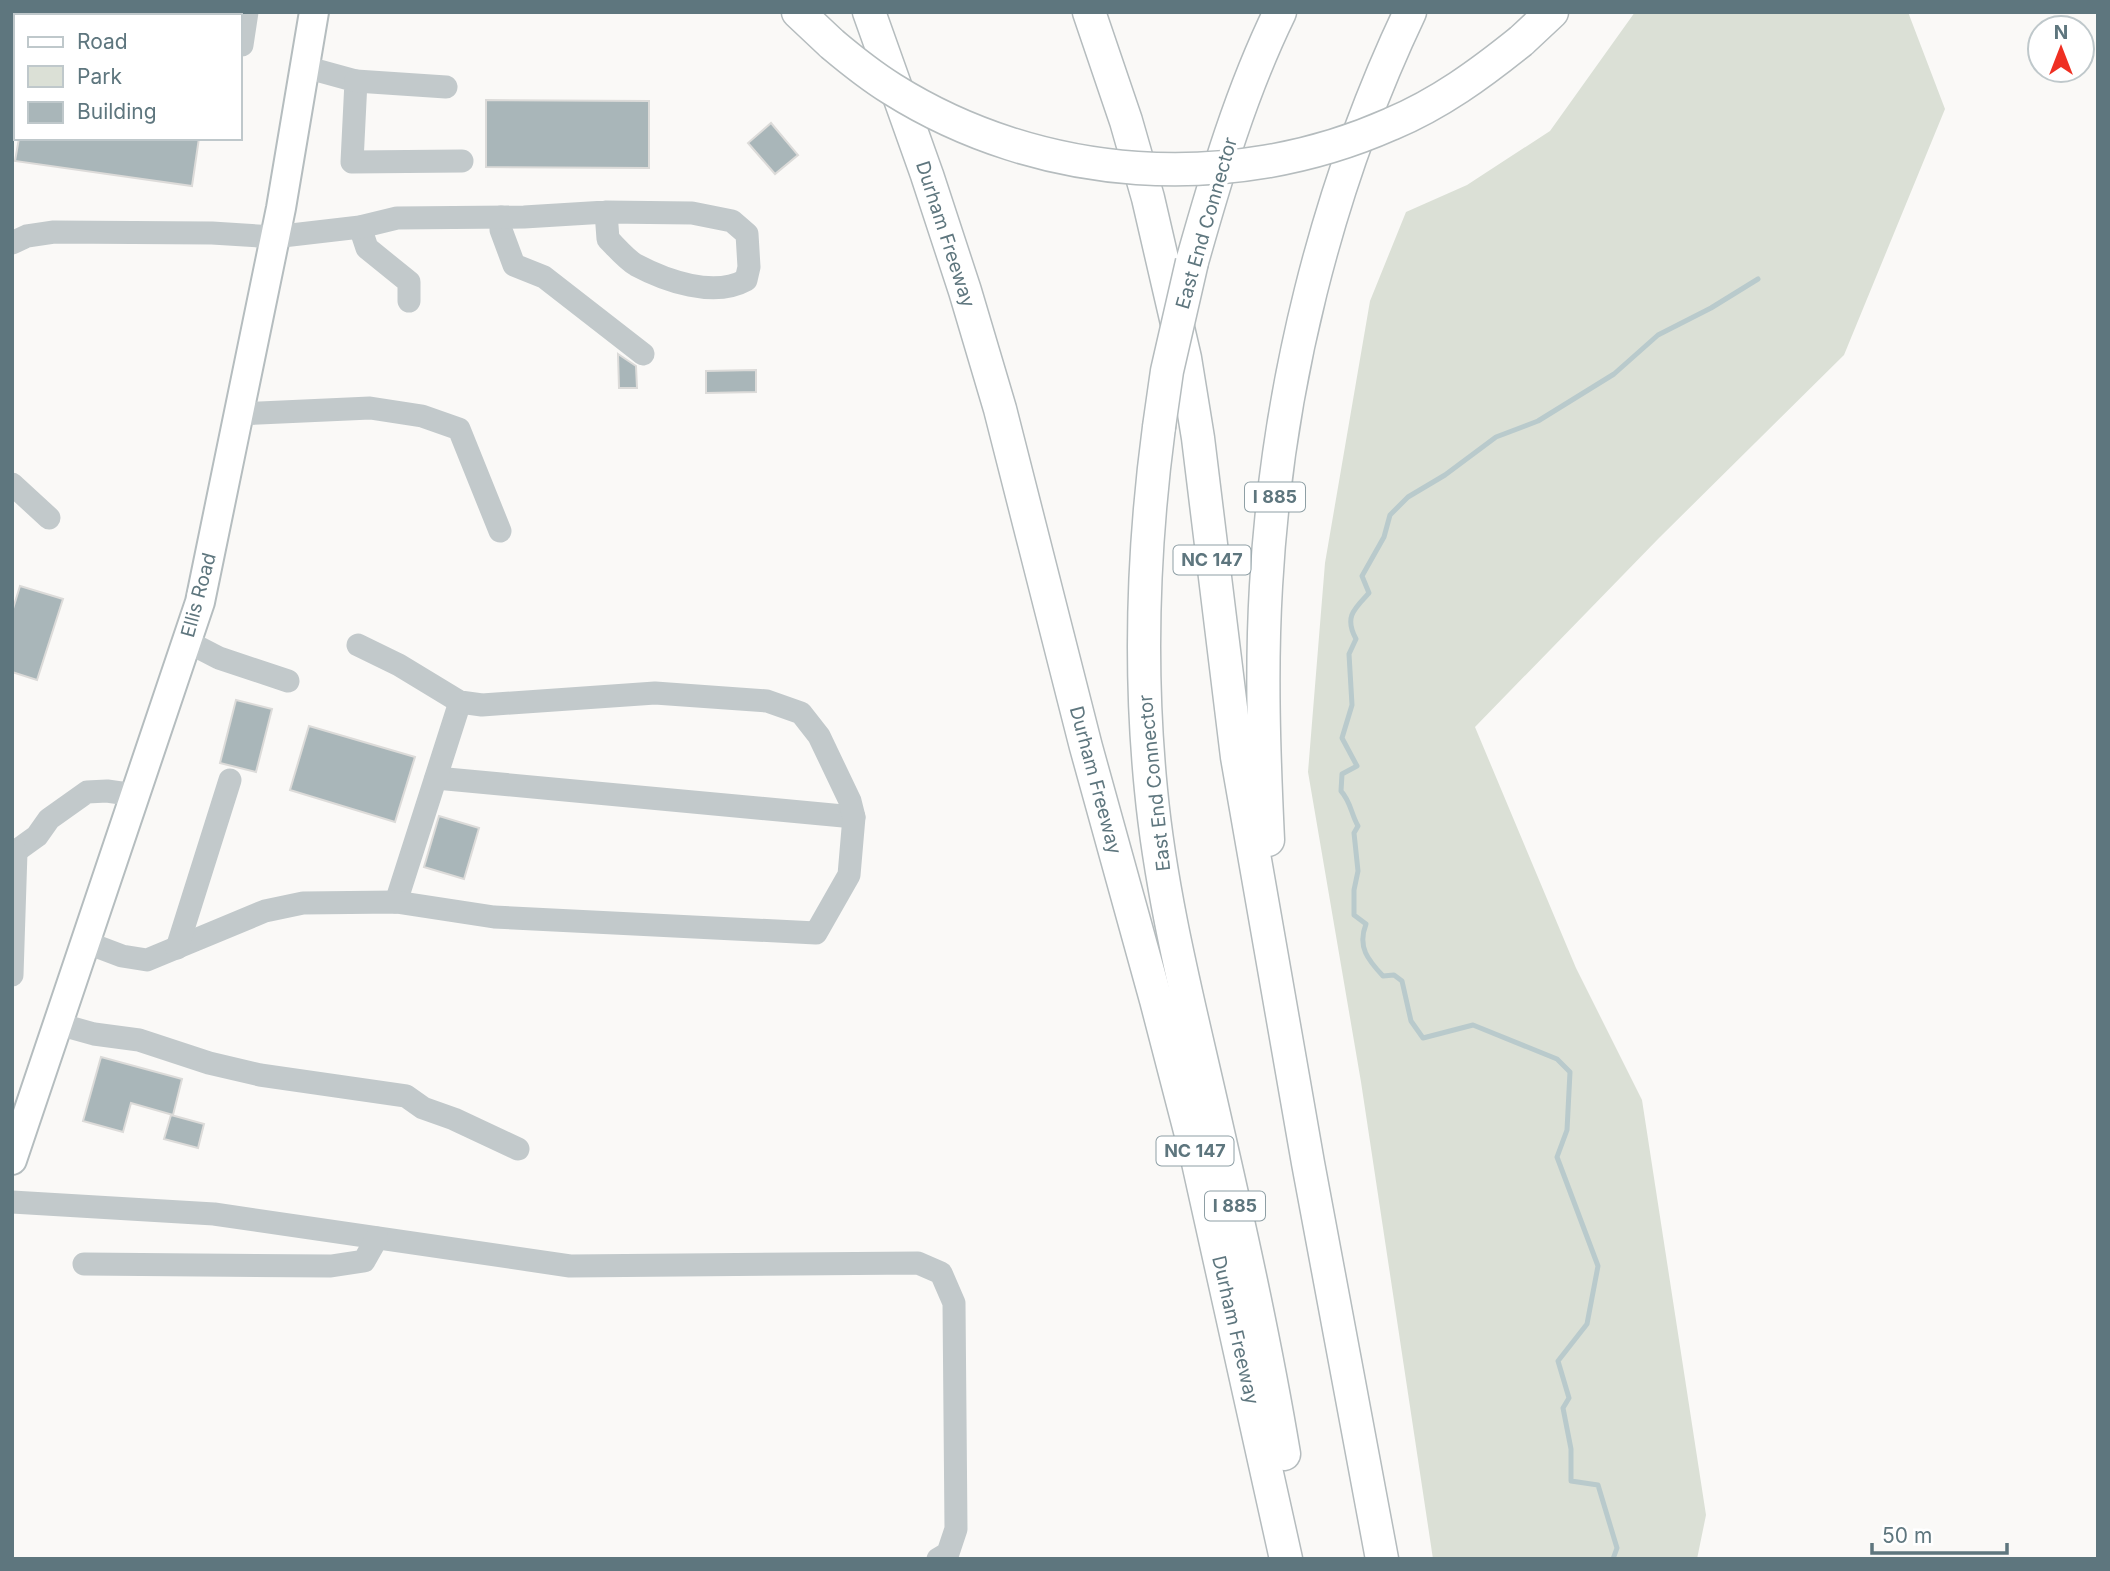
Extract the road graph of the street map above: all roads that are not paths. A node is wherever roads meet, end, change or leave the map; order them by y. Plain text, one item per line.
1 (247, 12) edge
2 (314, 12) edge
3 (798, 12) edge
4 (869, 12) edge
5 (1089, 12) edge
6 (1280, 12) edge
7 (1410, 12) edge
8 (1552, 12) edge
9 (242, 45) dead end
10 (305, 67) junction
11 (356, 81) junction
12 (446, 87) dead end
13 (462, 161) dead end
14 (606, 212) junction
15 (500, 217) junction
16 (360, 227) junction
17 (274, 237) junction
18 (12, 243) edge
19 (410, 301) dead end
20 (643, 354) dead end
21 (238, 414) junction
22 (12, 484) edge
23 (49, 518) dead end
24 (500, 530) dead end
25 (187, 641) junction
26 (358, 645) dead end
27 (288, 681) dead end
28 (460, 702) junction
29 (436, 778) junction
30 (230, 780) dead end
31 (135, 795) junction
32 (854, 817) junction
33 (14, 853) edge
34 (396, 902) junction
35 (86, 942) junction
36 (177, 948) junction
37 (12, 975) edge
38 (1280, 1002) junction
39 (58, 1024) junction
40 (518, 1149) dead end
41 (12, 1160) edge
42 (12, 1202) edge
43 (377, 1238) junction
44 (83, 1264) dead end
45 (938, 1559) edge
46 (1286, 1559) edge
47 (1301, 1559) edge
48 (1381, 1559) edge

1 - 9 lane
2 - 10 main road, Ellis Road
3 - 8 highway, bridge
4 - 46 highway, Durham Freeway / NC 147
5 - 38 highway, NC 147
6 - 47 highway, East End Connector / I 885, bridge
7 - 38 highway, I 885
10 - 11 lane
10 - 17 main road, Ellis Road
11 - 12 lane
11 - 13 lane
14 - 14 lane
14 - 15 lane
15 - 16 lane
15 - 20 lane
16 - 17 lane
16 - 19 lane
17 - 18 lane
17 - 21 main road, Ellis Road
21 - 24 lane
21 - 25 main road, Ellis Road
22 - 23 lane
25 - 27 lane
25 - 31 main road, Ellis Road
26 - 28 lane
28 - 29 lane
28 - 32 lane
29 - 32 lane
29 - 34 lane
30 - 36 lane
31 - 33 lane
31 - 35 main road, Ellis Road
32 - 34 lane
33 - 37 lane
34 - 36 lane
35 - 36 lane
35 - 39 main road, Ellis Road
38 - 48 highway, I 885
39 - 40 lane
39 - 41 main road, Ellis Road
42 - 43 lane
43 - 44 lane
43 - 45 lane

